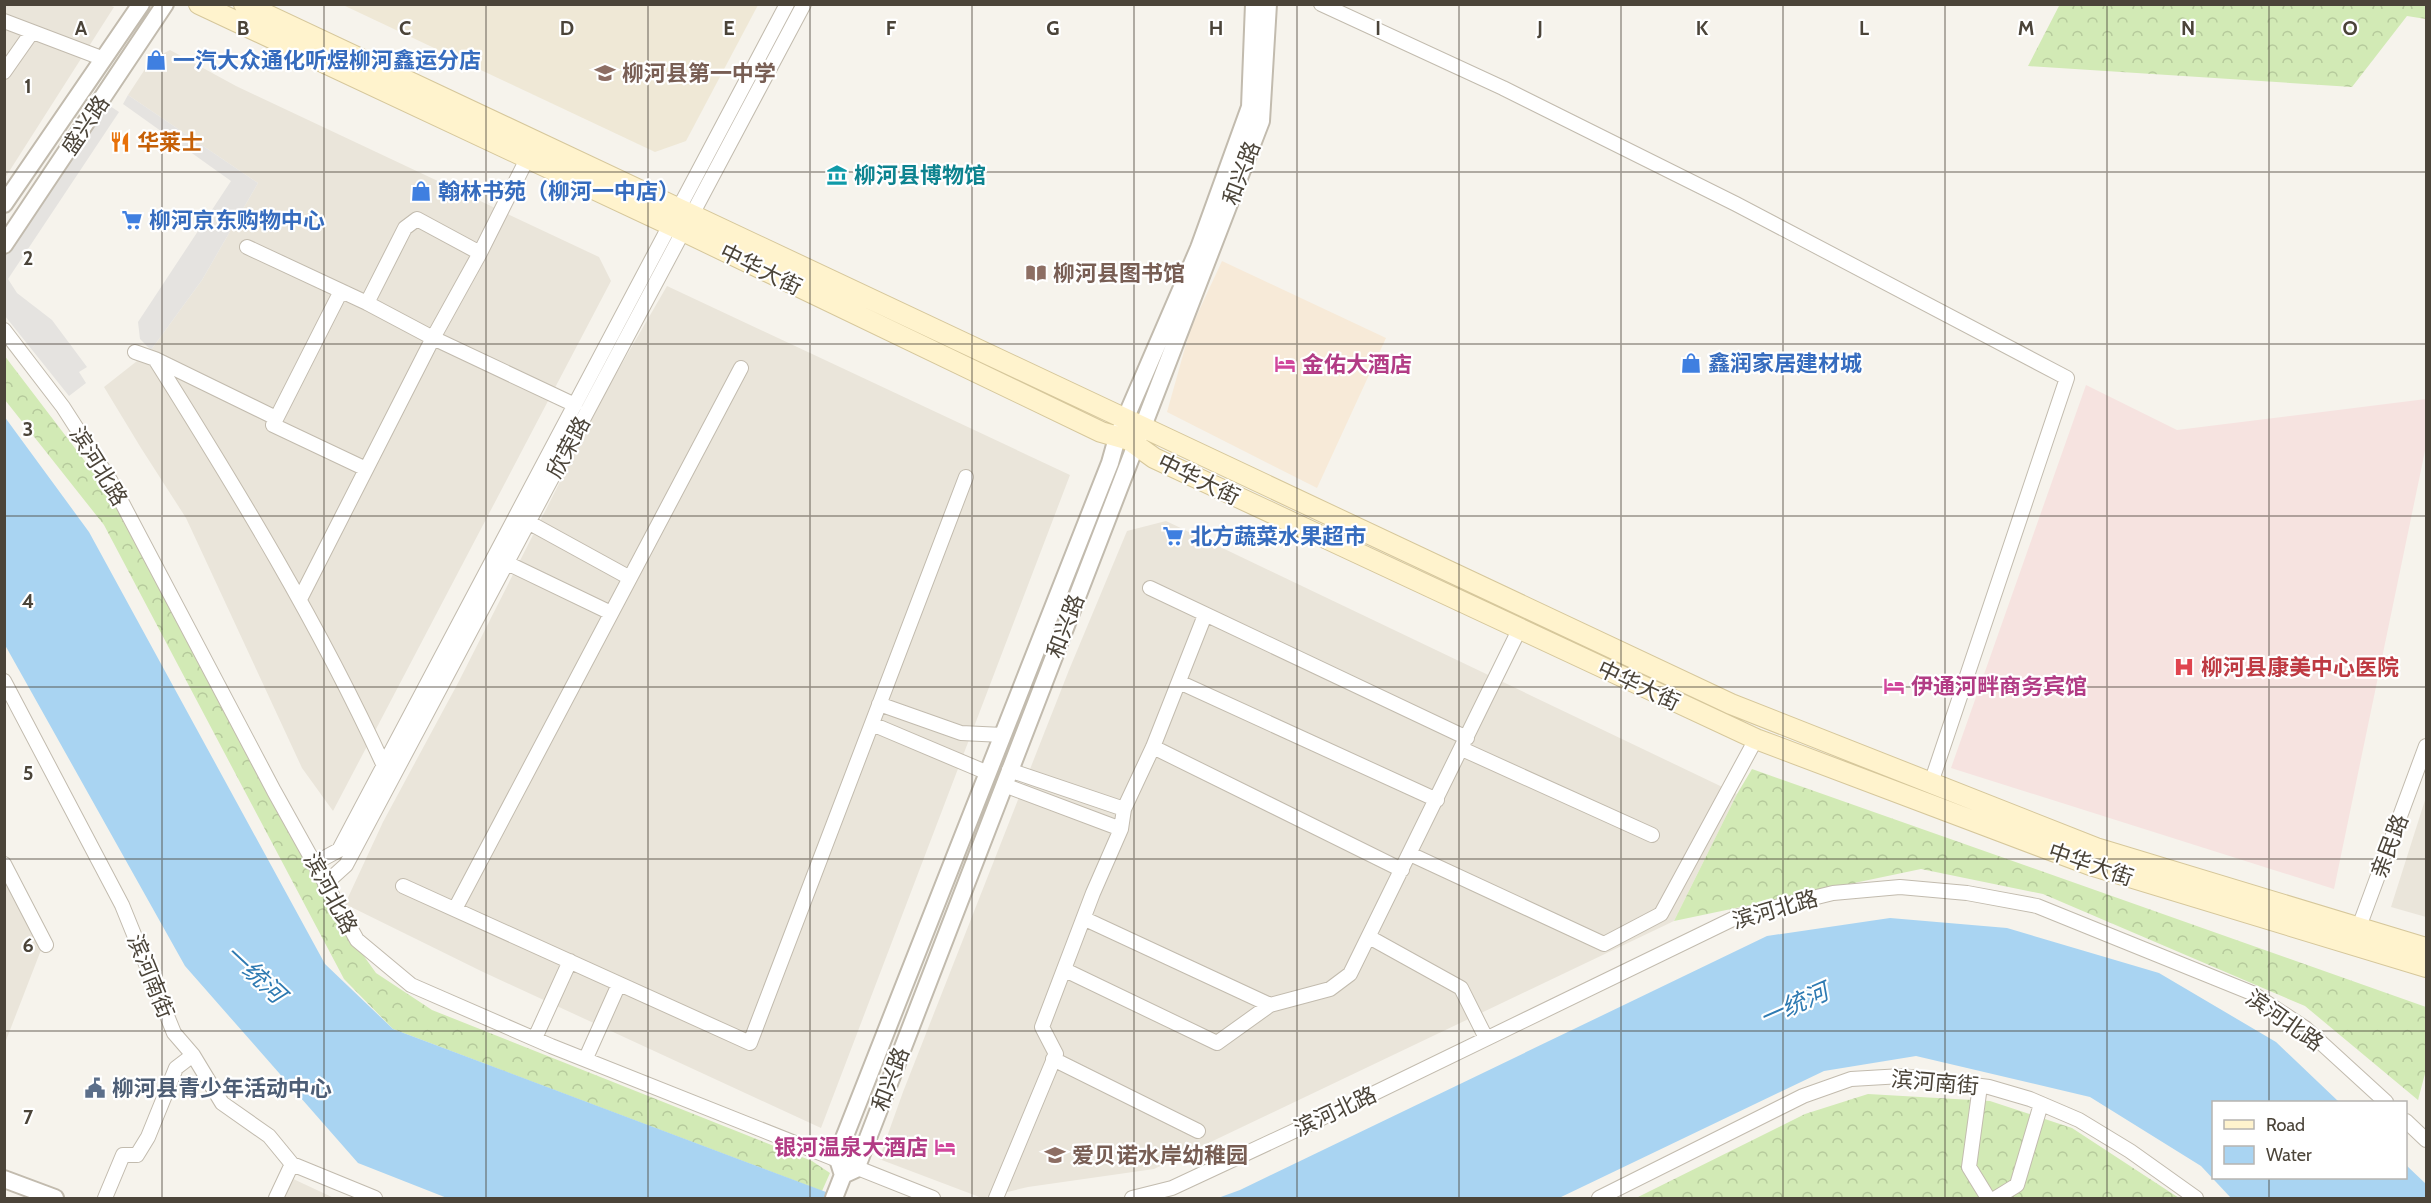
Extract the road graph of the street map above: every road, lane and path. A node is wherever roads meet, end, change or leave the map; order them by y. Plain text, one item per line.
1 (141, 4) edge
2 (165, 4) edge
3 (199, 4) edge
4 (244, 4) edge
5 (787, 4) edge
6 (804, 4) edge
7 (1254, 4) edge
8 (1268, 4) edge
9 (1321, 4) edge
10 (4, 21) edge
11 (32, 32) junction
12 (104, 59) junction
13 (4, 72) edge
14 (527, 159) junction
15 (4, 204) edge
16 (681, 220) junction
17 (4, 245) edge
18 (247, 247) dead end
19 (480, 253) junction
20 (341, 291) junction
21 (367, 303) junction
22 (4, 330) edge
23 (433, 338) junction
24 (135, 352) dead end
25 (155, 359) junction
26 (741, 368) dead end
27 (575, 405) junction
28 (276, 418) junction
29 (1135, 431) junction
30 (1117, 438) junction
31 (366, 469) junction
32 (966, 477) dead end
33 (528, 522) junction
34 (507, 563) junction
35 (630, 578) junction
36 (1150, 588) dead end
37 (300, 599) junction
38 (611, 613) junction
39 (1205, 615) junction
40 (1519, 630) junction
41 (4, 681) edge
42 (1179, 682) junction
43 (879, 704) junction
44 (872, 724) junction
45 (1003, 735) junction
46 (1756, 739) junction
47 (1465, 744) junction
48 (2427, 746) edge
49 (1153, 747) junction
50 (384, 766) junction
51 (988, 773) junction
52 (1007, 777) junction
53 (2420, 782) edge
54 (1931, 783) junction
55 (1437, 800) junction
56 (1124, 808) junction
57 (1121, 829) junction
58 (1652, 835) dead end
59 (1410, 854) junction
60 (315, 863) junction
61 (4, 864) edge
62 (1402, 870) junction
63 (325, 884) junction
64 (403, 886) dead end
65 (10, 890) edge
66 (456, 909) junction
67 (1085, 919) junction
68 (2355, 936) junction
69 (1369, 937) junction
70 (46, 945) dead end
71 (2427, 948) edge
72 (570, 961) junction
73 (2427, 968) edge
74 (1065, 970) junction
75 (619, 984) junction
76 (1270, 1005) junction
77 (535, 1038) junction
78 (1486, 1038) junction
79 (193, 1055) junction
80 (586, 1058) junction
81 (1053, 1059) junction
82 (1980, 1086) junction
83 (2385, 1101) edge
84 (2041, 1104) junction
85 (2407, 1121) edge
86 (1198, 1131) dead end
87 (2427, 1140) edge
88 (292, 1164) junction
89 (846, 1168) junction
90 (4, 1179) edge
91 (55, 1198) edge
92 (105, 1198) edge
93 (276, 1198) edge
94 (375, 1198) edge
95 (834, 1198) edge
96 (933, 1198) edge
97 (996, 1198) edge
98 (1132, 1198) edge
99 (1599, 1198) edge
100 (1988, 1198) edge
101 (1996, 1198) edge
102 (2196, 1198) edge

1 - 12 street, 盛兴路
2 - 17 street, 盛兴路
3 - 14 main road, 中华大街
4 - 16 main road, 中华大街
5 - 16 street, 欣荣路
6 - 16 street, 欣荣路
7 - 29 street, 和兴路
8 - 29 street, 和兴路
9 - 54 street
10 - 11 street
11 - 12 street
11 - 13 street
12 - 15 street, 盛兴路
14 - 16 main road, 中华大街
14 - 19 street
16 - 27 street, 欣荣路
16 - 29 main road, 中华大街
16 - 30 main road, 中华大街
16 - 33 street, 欣荣路
18 - 20 street
19 - 21 street
19 - 23 street
20 - 21 street
20 - 28 street
21 - 23 street
22 - 60 street, 滨河北路
23 - 27 street
23 - 31 street
24 - 25 street
25 - 28 street
25 - 37 street
26 - 35 street
27 - 50 street, 欣荣路
28 - 31 street
29 - 30 main road, 中华大街
29 - 40 main road, 中华大街
29 - 52 street, 和兴路
29 - 54 main road, 中华大街
30 - 45 street, 和兴路
31 - 37 street
32 - 43 street
33 - 34 street, 欣荣路
33 - 35 street
34 - 38 street
34 - 63 street, 欣荣路
35 - 38 street
36 - 39 street
37 - 50 street
38 - 66 street
39 - 42 street
39 - 47 street
40 - 46 main road, 中华大街
40 - 47 street
41 - 79 street, 滨河南街
42 - 49 street
42 - 55 street
43 - 44 street
43 - 45 street
44 - 51 street
44 - 75 street
45 - 51 street, 和兴路
46 - 59 street
46 - 68 main road, 中华大街
47 - 55 street
47 - 58 street
48 - 53 street, 亲民路
49 - 56 street
49 - 62 street
50 - 60 street, 欣荣路
51 - 89 street, 和兴路
52 - 56 street
52 - 57 street
52 - 89 street, 和兴路
53 - 68 street, 亲民路
54 - 68 main road, 中华大街
55 - 59 street
56 - 57 street
57 - 67 street
59 - 62 street
60 - 63 street, 滨河北路
61 - 65 street
62 - 69 street
63 - 77 street, 滨河北路
64 - 66 street
65 - 70 street
66 - 72 street
67 - 74 street
67 - 76 street
68 - 71 main road, 中华大街
68 - 73 main road, 中华大街
69 - 76 street
69 - 78 street
72 - 75 street
72 - 77 street
74 - 76 street
74 - 81 street
75 - 80 street
77 - 80 street, 滨河北路
78 - 83 street, 滨河北路
78 - 98 street, 滨河北路
79 - 88 street, 滨河南街
79 - 92 street
80 - 89 street, 滨河北路
81 - 86 street
81 - 97 street
82 - 84 street, 滨河南街
82 - 99 street, 滨河南街
82 - 100 street
84 - 101 street
84 - 102 street, 滨河南街
85 - 87 street
88 - 93 street
88 - 94 street, 滨河南街
89 - 95 street
89 - 96 street, 滨河北路
90 - 91 street

